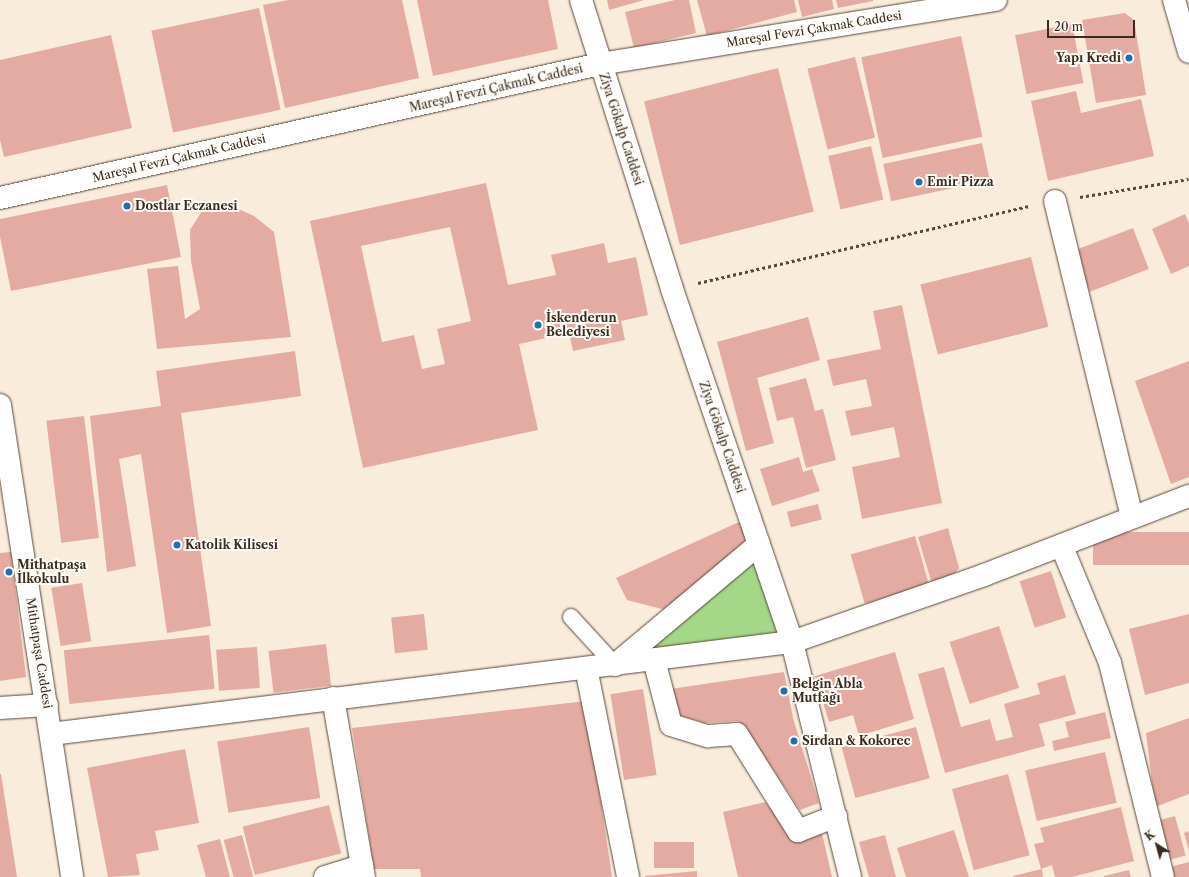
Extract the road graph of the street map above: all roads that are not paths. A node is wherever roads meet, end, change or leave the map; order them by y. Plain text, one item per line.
1 (581, 0) edge
2 (996, 0) edge
3 (1174, 0) edge
4 (1189, 52) edge
5 (600, 64) junction
6 (0, 198) edge
7 (1055, 201) road end
8 (0, 405) edge
9 (1189, 496) edge
10 (1132, 516) junction
11 (759, 544) junction
12 (1062, 547) junction
13 (571, 617) dead end
14 (792, 642) junction
15 (654, 660) junction
16 (615, 665) junction
17 (586, 668) junction
18 (333, 698) junction
19 (47, 705) junction
20 (0, 708) edge
21 (51, 734) junction
22 (836, 816) junction
23 (363, 872) edge
24 (72, 877) edge
25 (325, 877) edge
26 (628, 877) edge
27 (850, 877) edge
28 (1163, 877) edge

1 - 5 street, Ziya Gökalp Caddesi
2 - 5 street, Mareşal Fevzi Çakmak Caddesi
3 - 4 street
5 - 6 street, Mareşal Fevzi Çakmak Caddesi
5 - 11 street, Ziya Gökalp Caddesi
7 - 10 street
8 - 19 street, Mithatpaşa Caddesi
9 - 10 street
10 - 12 street
11 - 14 street, Ziya Gökalp Caddesi
11 - 16 street
12 - 14 street
12 - 28 street
13 - 16 lane
14 - 15 street
14 - 22 street, Ziya Gökalp Caddesi
15 - 16 street
15 - 22 street
16 - 17 street
17 - 18 street
17 - 26 street
18 - 21 street
18 - 23 street
19 - 20 street
19 - 21 street, Mithatpaşa Caddesi
21 - 24 street, Mithatpaşa Caddesi
22 - 27 street, Ziya Gökalp Caddesi
23 - 25 street

